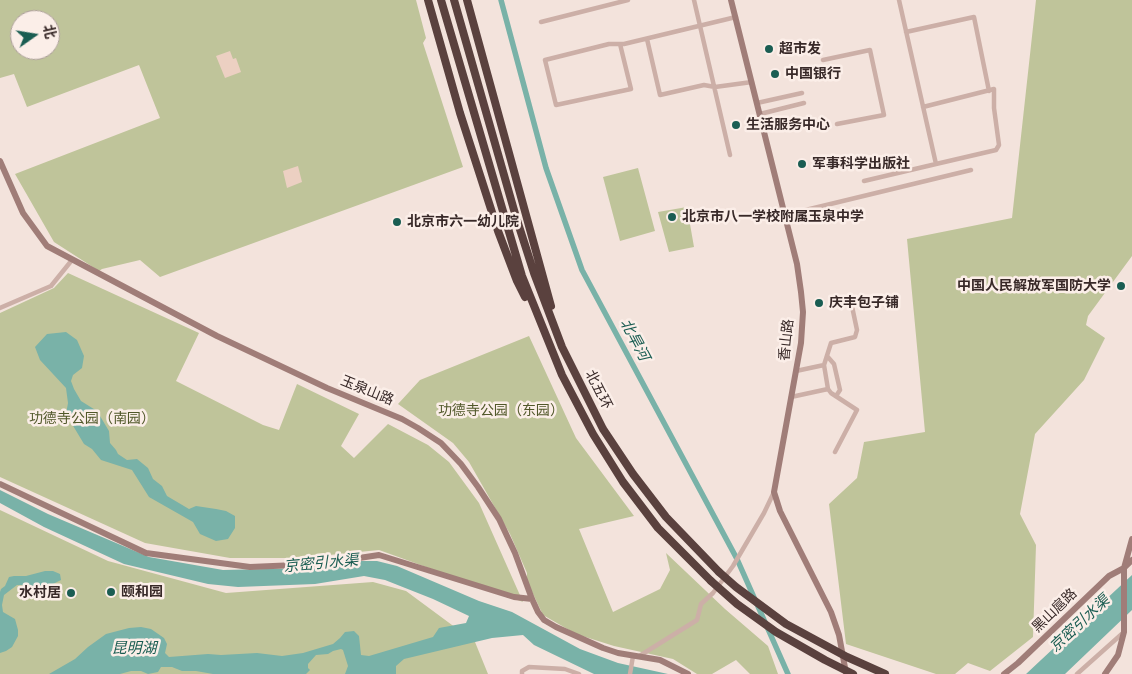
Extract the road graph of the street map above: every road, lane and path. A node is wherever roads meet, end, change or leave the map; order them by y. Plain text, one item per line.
1 (428, 0) edge
2 (441, 0) edge
3 (454, 0) edge
4 (467, 0) edge
5 (628, 0) edge
6 (694, 0) edge
7 (731, 0) edge
8 (899, 0) edge
9 (736, 17) junction
10 (541, 22) dead end
11 (700, 25) junction
12 (906, 32) junction
13 (647, 38) junction
14 (620, 44) junction
15 (823, 60) dead end
16 (752, 82) junction
17 (715, 87) junction
18 (989, 90) junction
19 (802, 93) dead end
20 (757, 103) junction
21 (804, 103) dead end
22 (923, 107) junction
23 (760, 114) junction
24 (837, 124) dead end
25 (730, 155) dead end
26 (0, 161) edge
27 (936, 164) junction
28 (971, 170) dead end
29 (864, 182) dead end
30 (784, 214) junction
31 (72, 260) junction
32 (850, 297) dead end
33 (0, 308) edge
34 (547, 342) junction
35 (562, 347) junction
36 (827, 356) junction
37 (824, 365) junction
38 (796, 371) junction
39 (828, 389) junction
40 (836, 396) junction
41 (791, 397) junction
42 (835, 452) dead end
43 (0, 484) edge
44 (774, 492) junction
45 (1132, 539) edge
46 (1132, 560) edge
47 (1124, 568) junction
48 (532, 599) junction
49 (1124, 632) junction
50 (641, 655) dead end
51 (633, 656) junction
52 (522, 674) edge
53 (579, 674) edge
54 (630, 674) edge
55 (688, 674) edge
56 (847, 674) edge
57 (854, 674) edge
58 (884, 674) edge
59 (1004, 674) edge
60 (1077, 674) edge
61 (1105, 674) edge

1 - 34 highway
2 - 34 highway, 北五环
3 - 35 highway, 北五环
4 - 35 highway
5 - 10 street
6 - 11 street
7 - 9 street, 香山路
8 - 12 street
9 - 11 street
9 - 16 street, 香山路
11 - 13 street
11 - 17 street
12 - 18 street
12 - 22 street
13 - 14 street
13 - 17 street
14 - 14 street
15 - 24 street
16 - 17 street
16 - 20 street, 香山路
17 - 25 street
18 - 22 street
18 - 27 street
19 - 20 street
20 - 23 street, 香山路
21 - 23 street
22 - 27 street
23 - 30 street, 香山路
26 - 31 street, 玉泉山路
27 - 29 street
28 - 30 street
30 - 38 street, 香山路
31 - 33 street
31 - 48 street, 玉泉山路
32 - 36 street
34 - 57 highway, 北五环, bridge
35 - 58 highway, 北五环, bridge
36 - 37 street
36 - 40 street
37 - 38 street
37 - 39 street
38 - 41 street, 香山路
39 - 40 street
39 - 41 street
40 - 42 street
41 - 44 street, 香山路
43 - 48 street
44 - 50 street
44 - 56 street, 香山路
45 - 47 street
46 - 47 street, 黑山扈路
47 - 49 street
47 - 59 street, 黑山扈路
48 - 51 street, 玉泉山路
49 - 60 street
49 - 61 street
51 - 54 street
51 - 55 street, 玉泉山路
52 - 53 street

